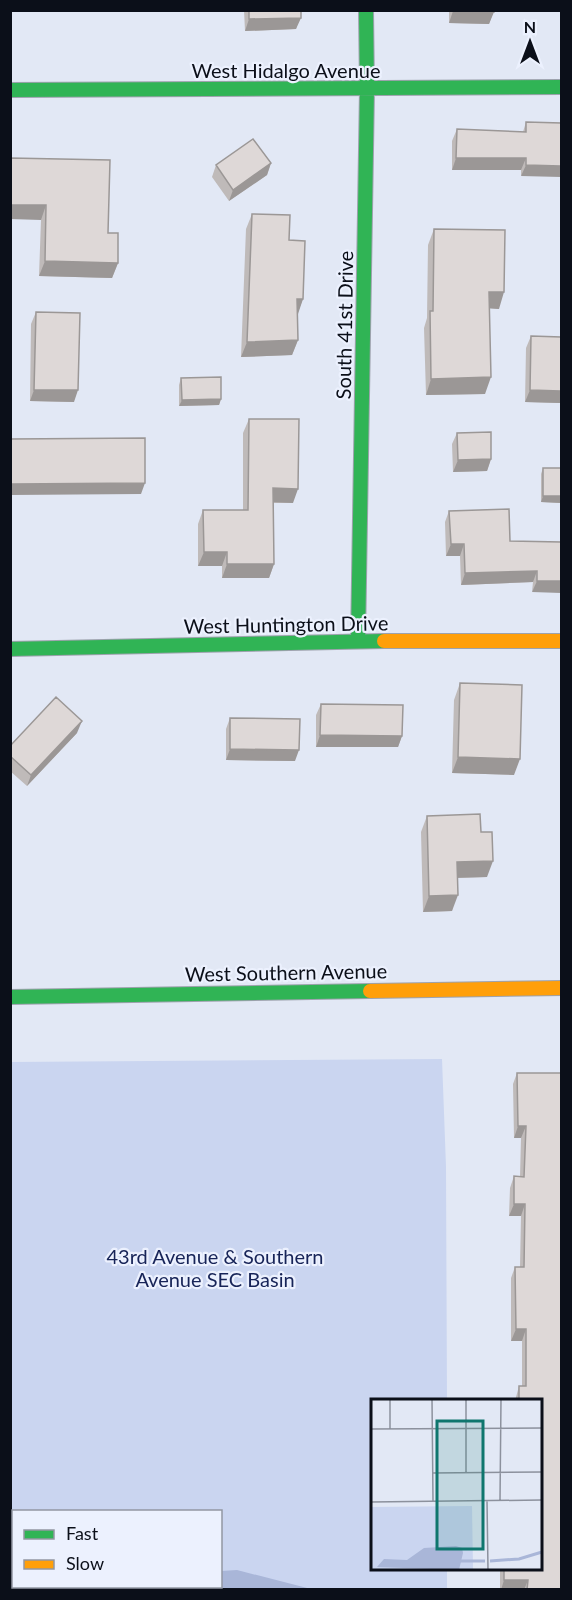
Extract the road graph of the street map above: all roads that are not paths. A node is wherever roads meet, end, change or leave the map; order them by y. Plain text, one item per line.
1 (366, 10) edge
2 (561, 87) edge
3 (368, 89) junction
4 (10, 90) edge
5 (358, 641) junction
6 (561, 641) edge
7 (10, 649) edge
8 (561, 988) edge
9 (10, 997) edge

1 - 3 street, South 41st Drive
2 - 3 street, West Hidalgo Avenue
3 - 4 street, West Hidalgo Avenue
3 - 5 street, South 41st Drive
5 - 6 street, West Huntington Drive
5 - 7 street, West Huntington Drive
8 - 9 street, West Southern Avenue

